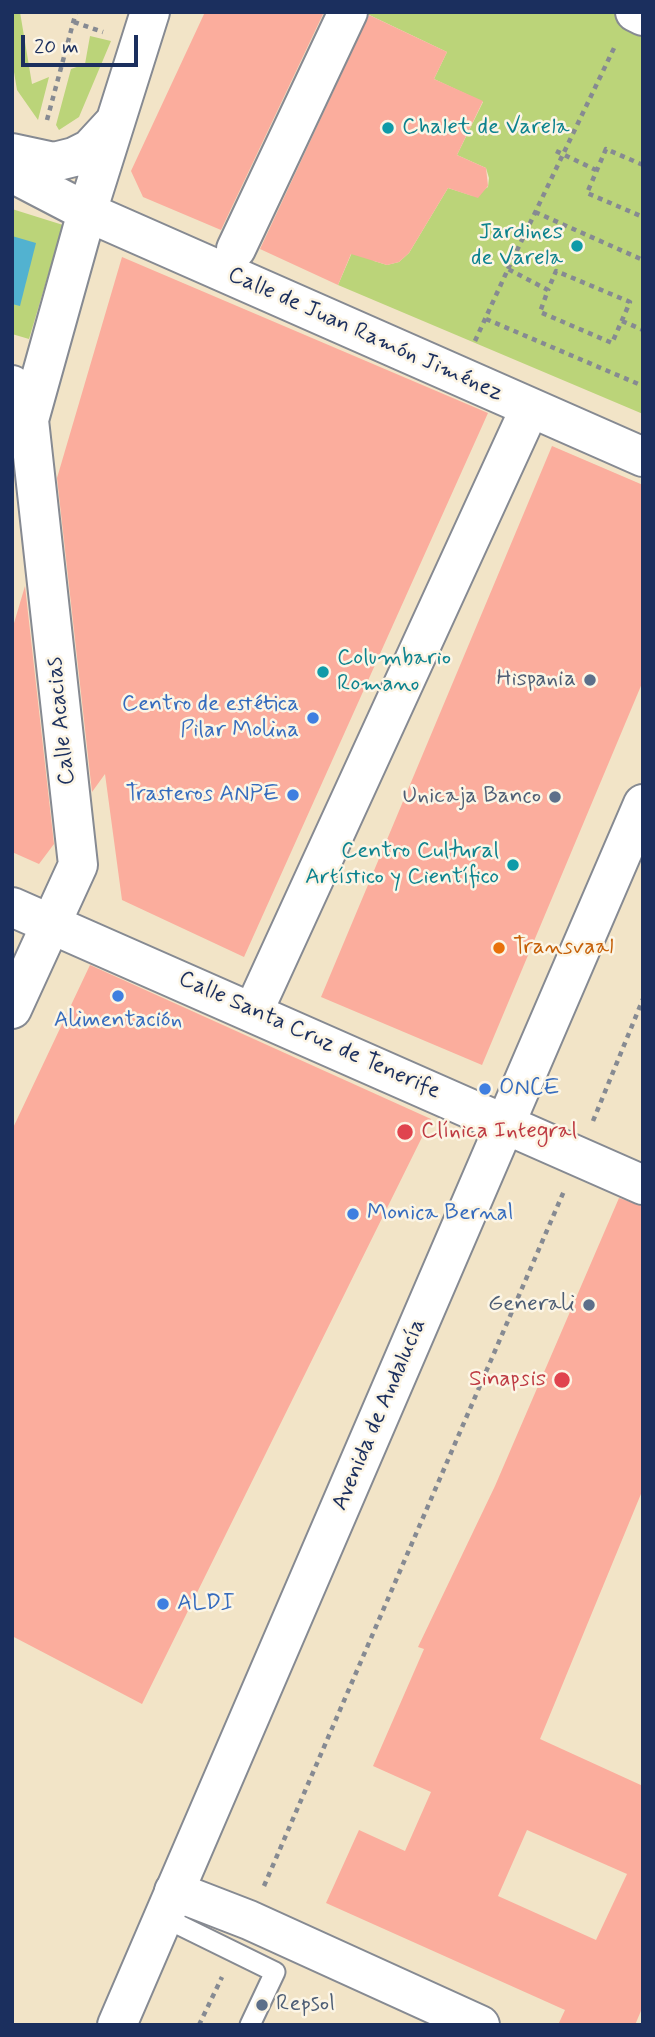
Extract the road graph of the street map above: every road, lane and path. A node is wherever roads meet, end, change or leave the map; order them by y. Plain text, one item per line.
1 (76, 12) edge
2 (150, 12) edge
3 (348, 12) edge
4 (643, 16) edge
5 (74, 22) junction
6 (626, 28) edge
7 (107, 33) dead end
8 (116, 121) junction
9 (46, 125) dead end
10 (559, 152) junction
11 (12, 153) edge
12 (643, 165) edge
13 (596, 170) junction
14 (12, 173) edge
15 (87, 212) junction
16 (535, 212) junction
17 (643, 217) edge
18 (236, 249) dead end
19 (643, 260) edge
20 (508, 269) junction
21 (548, 290) junction
22 (486, 319) junction
23 (622, 321) junction
24 (643, 330) edge
25 (472, 348) dead end
26 (12, 385) edge
27 (642, 385) edge
28 (530, 408) junction
29 (29, 420) junction
30 (643, 457) edge
31 (643, 804) edge
32 (12, 907) edge
33 (52, 923) junction
34 (643, 999) edge
35 (12, 1009) edge
36 (253, 1012) junction
37 (506, 1124) junction
38 (579, 1158) junction
39 (643, 1185) edge
40 (168, 1904) junction
41 (242, 1936) junction
42 (117, 2025) edge
43 (199, 2025) edge
44 (250, 2025) edge
45 (480, 2025) edge

1 - 5 path
2 - 8 street
3 - 18 street
4 - 6 street
5 - 7 path
5 - 9 path
6 - 10 path
8 - 11 street
8 - 15 street
10 - 13 path
10 - 16 path
12 - 13 path
13 - 17 path
14 - 15 street, Calle de Juan Ramón Jiménez
15 - 28 street, Calle de Juan Ramón Jiménez
15 - 29 street
16 - 19 path
16 - 20 path
20 - 21 path
20 - 22 path
21 - 23 path
21 - 23 path
22 - 25 path
22 - 27 path
23 - 24 path
26 - 29 street
28 - 30 street, Calle de Juan Ramón Jiménez
28 - 36 street
29 - 33 street, Calle Acacias
31 - 37 street, Avenida de Andalucía
32 - 33 street, Calle Santa Cruz de Tenerife
33 - 35 street, Calle Acacias
33 - 36 street, Calle Santa Cruz de Tenerife
34 - 38 path
36 - 37 street, Calle Santa Cruz de Tenerife
37 - 38 street, Calle Santa Cruz de Tenerife
37 - 40 street, Avenida de Andalucía
38 - 39 street, Calle Santa Cruz de Tenerife
38 - 41 path
40 - 41 street
40 - 42 street, Avenida de Andalucía
41 - 43 path
41 - 44 lane
41 - 45 street

